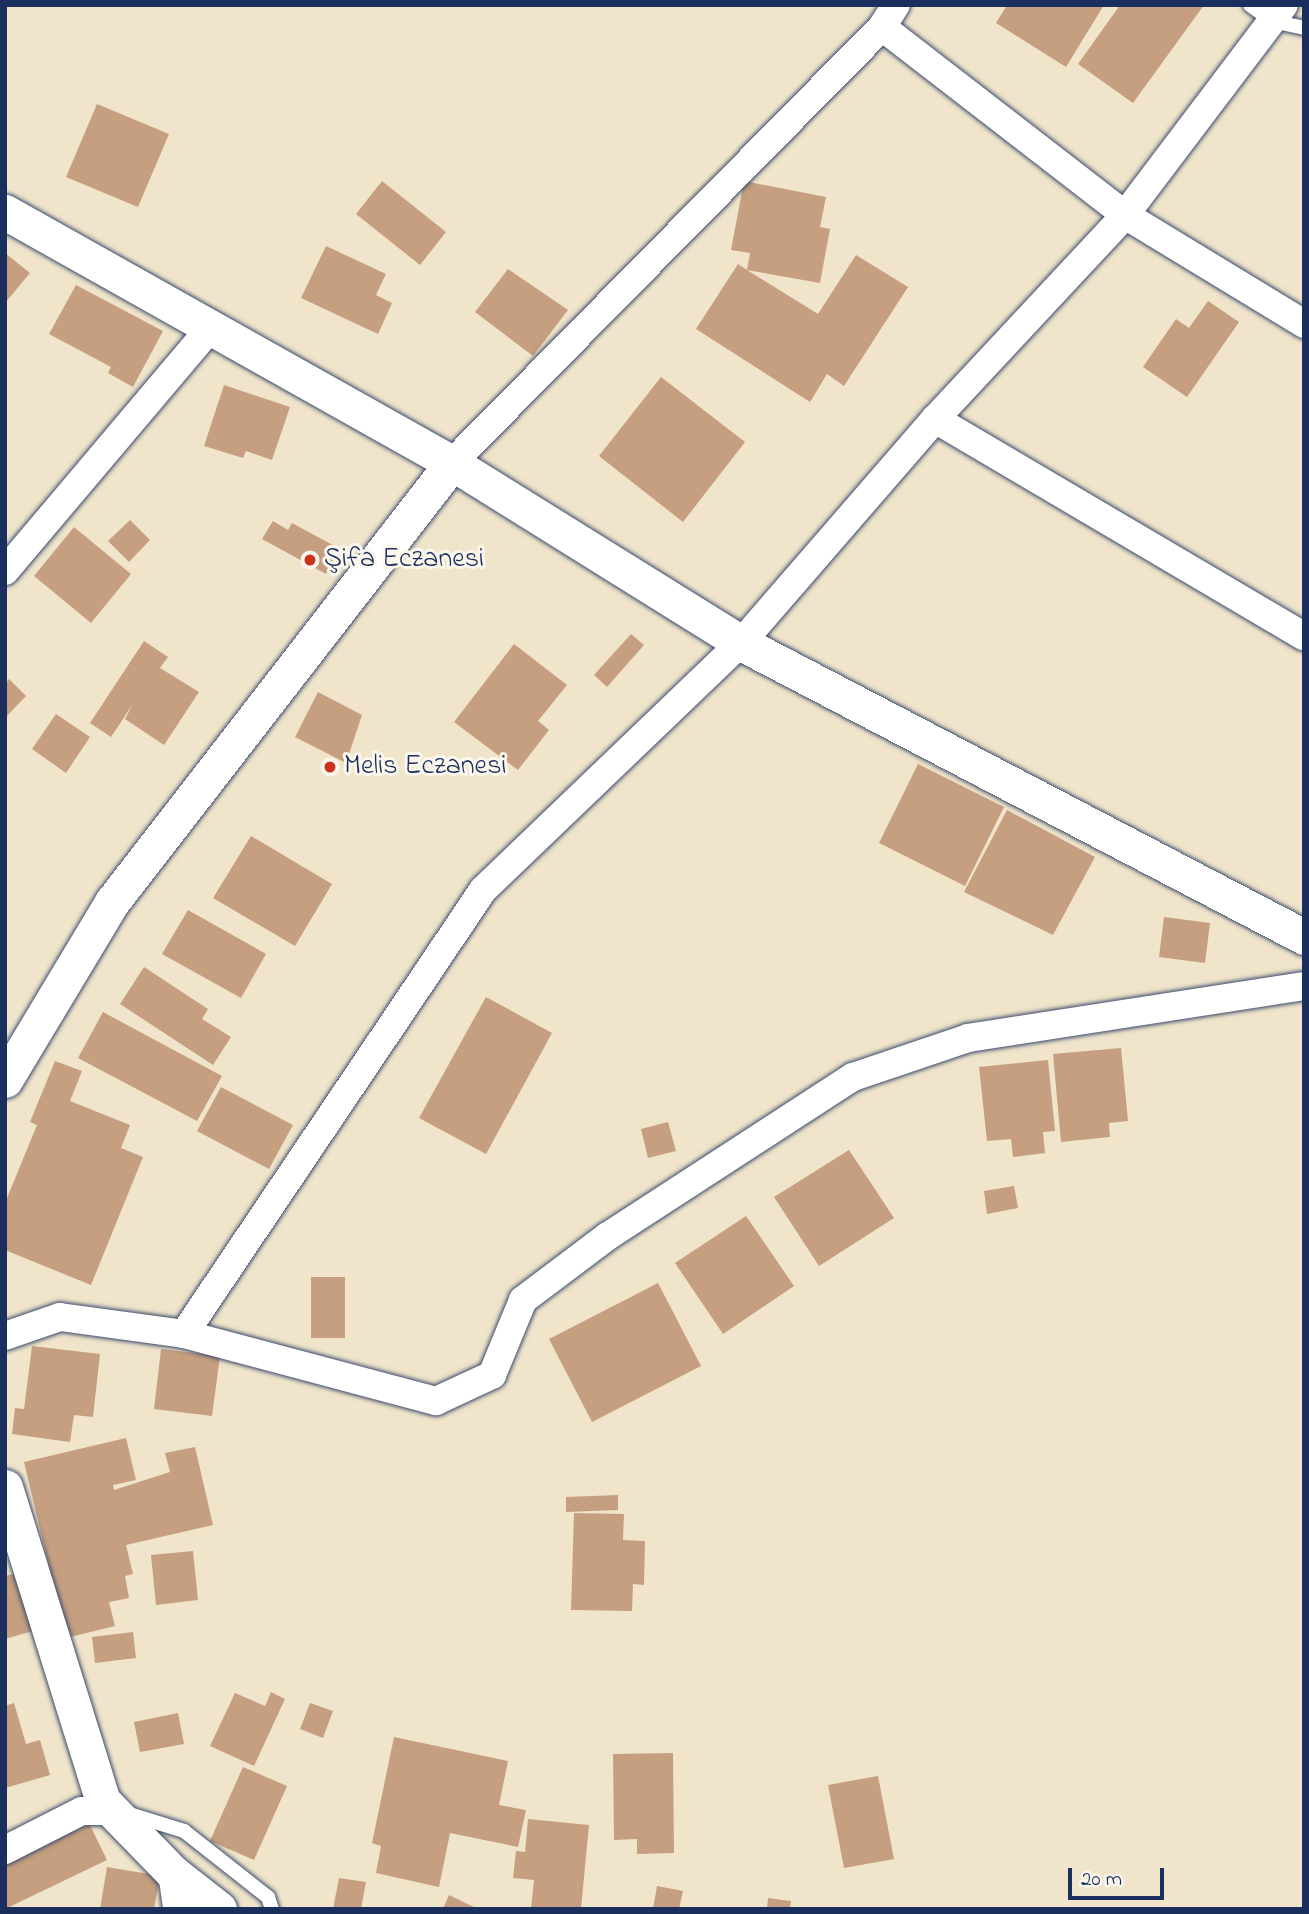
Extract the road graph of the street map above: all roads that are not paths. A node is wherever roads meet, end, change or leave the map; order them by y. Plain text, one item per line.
1 (1269, 10) edge
2 (889, 16) edge
3 (1304, 28) edge
4 (5, 212) edge
5 (1125, 215) junction
6 (1304, 324) edge
7 (209, 330) junction
8 (935, 419) junction
9 (452, 463) junction
10 (5, 571) edge
11 (1304, 636) edge
12 (741, 643) junction
13 (1304, 936) edge
14 (1304, 986) edge
15 (5, 1080) edge
16 (184, 1334) junction
17 (5, 1336) edge
18 (5, 1487) edge
19 (113, 1811) junction
20 (5, 1850) edge
21 (172, 1872) junction
22 (177, 1909) edge
23 (219, 1909) edge
24 (272, 1909) edge

1 - 3 lane
1 - 5 street
2 - 5 street
2 - 9 street
4 - 7 street
5 - 6 street
5 - 8 street
7 - 9 street
7 - 10 street
8 - 11 street
8 - 12 street
9 - 12 street
9 - 15 street
12 - 13 street
12 - 16 street
14 - 16 street
16 - 17 street
18 - 19 street
19 - 20 street
19 - 21 street
19 - 24 lane
21 - 22 street
21 - 23 street

